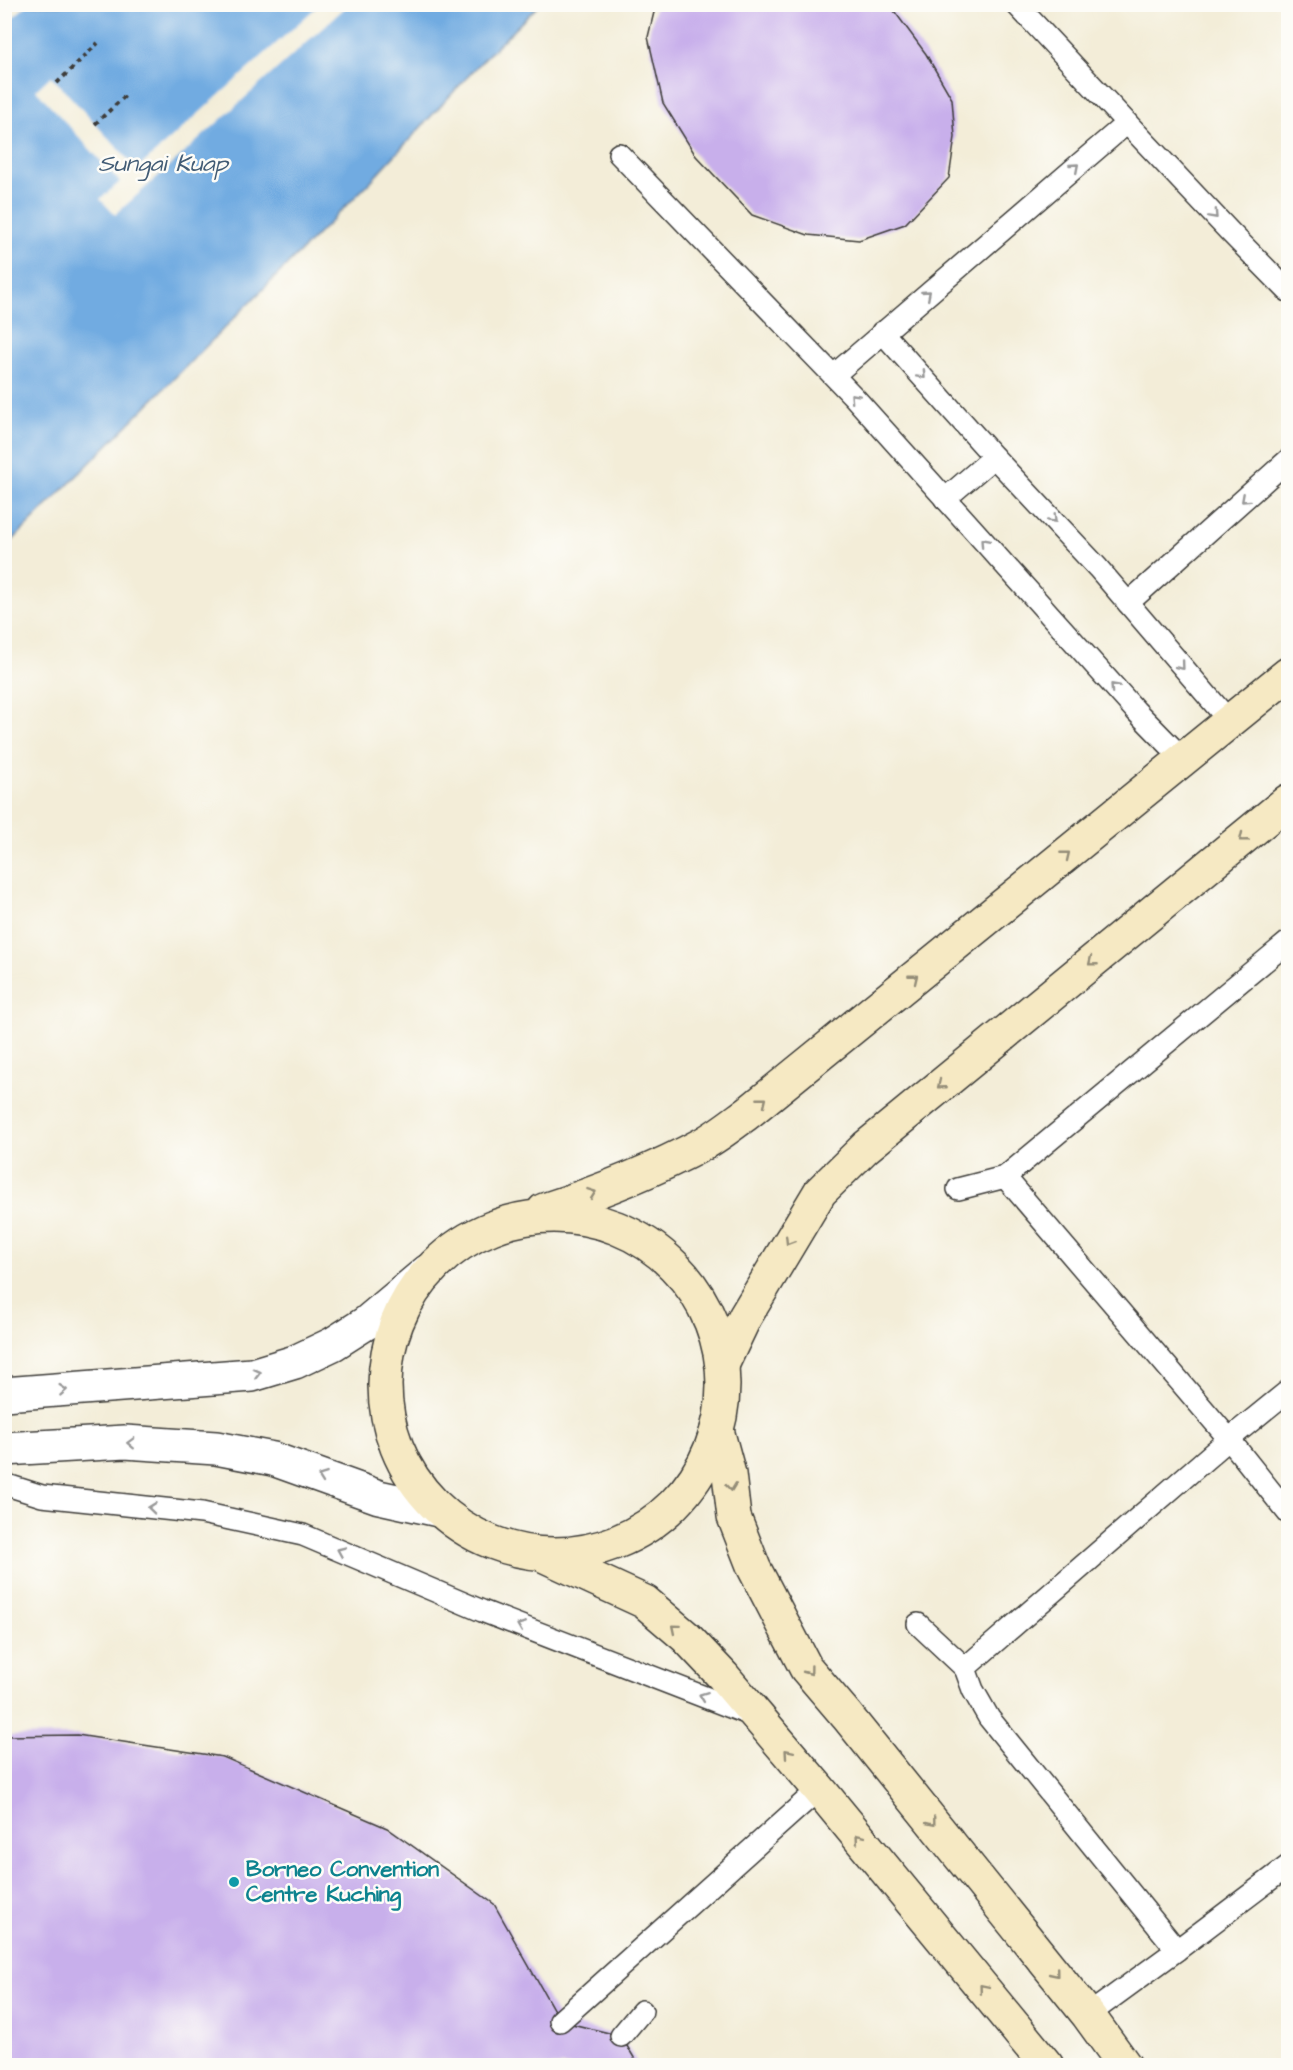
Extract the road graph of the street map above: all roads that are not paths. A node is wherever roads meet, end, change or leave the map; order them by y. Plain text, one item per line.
1 (1016, 4) edge
2 (1127, 123) junction
3 (619, 154) dead end
4 (1288, 291) edge
5 (882, 332) junction
6 (834, 375) junction
7 (994, 457) junction
8 (1288, 460) edge
9 (945, 499) junction
10 (1128, 603) junction
11 (1288, 674) edge
12 (1230, 722) junction
13 (1184, 760) junction
14 (1288, 801) edge
15 (1288, 942) edge
16 (1005, 1177) junction
17 (958, 1189) dead end
18 (497, 1225) junction
19 (428, 1271) junction
20 (723, 1363) junction
21 (1288, 1391) edge
22 (4, 1394) edge
23 (717, 1430) junction
24 (1229, 1439) junction
25 (4, 1449) edge
26 (4, 1484) edge
27 (438, 1510) junction
28 (1288, 1513) edge
29 (538, 1553) junction
30 (918, 1624) dead end
31 (965, 1668) junction
32 (757, 1718) junction
33 (819, 1789) junction
34 (1288, 1866) edge
35 (1177, 1950) junction
36 (642, 2011) dead end
37 (1088, 2015) junction
38 (560, 2021) dead end
39 (621, 2036) dead end
40 (1047, 2066) edge
41 (1125, 2066) edge

1 - 2 lane
2 -> 4 lane
5 -> 2 lane
3 - 6 lane
5 - 6 lane
5 -> 7 lane
9 -> 6 lane
7 - 9 lane
7 -> 10 lane
8 -> 10 lane
13 -> 9 lane
10 -> 12 lane
11 - 12 main road
12 - 13 main road
18 -> 13 main road
14 -> 20 main road
15 - 16 lane
16 - 17 lane
16 - 24 lane
18 - 19 main road
18 - 20 main road
22 -> 19 street
19 - 27 main road
20 - 23 main road
21 - 24 lane
23 - 29 main road
23 -> 37 main road
24 - 28 lane
24 - 31 lane
27 -> 25 street
32 -> 26 lane
27 - 29 main road
32 -> 29 main road
30 - 31 lane
31 - 35 lane
33 -> 32 main road
33 - 38 lane
40 -> 33 main road
34 - 35 lane
35 - 37 lane
36 - 39 lane
37 - 41 main road

